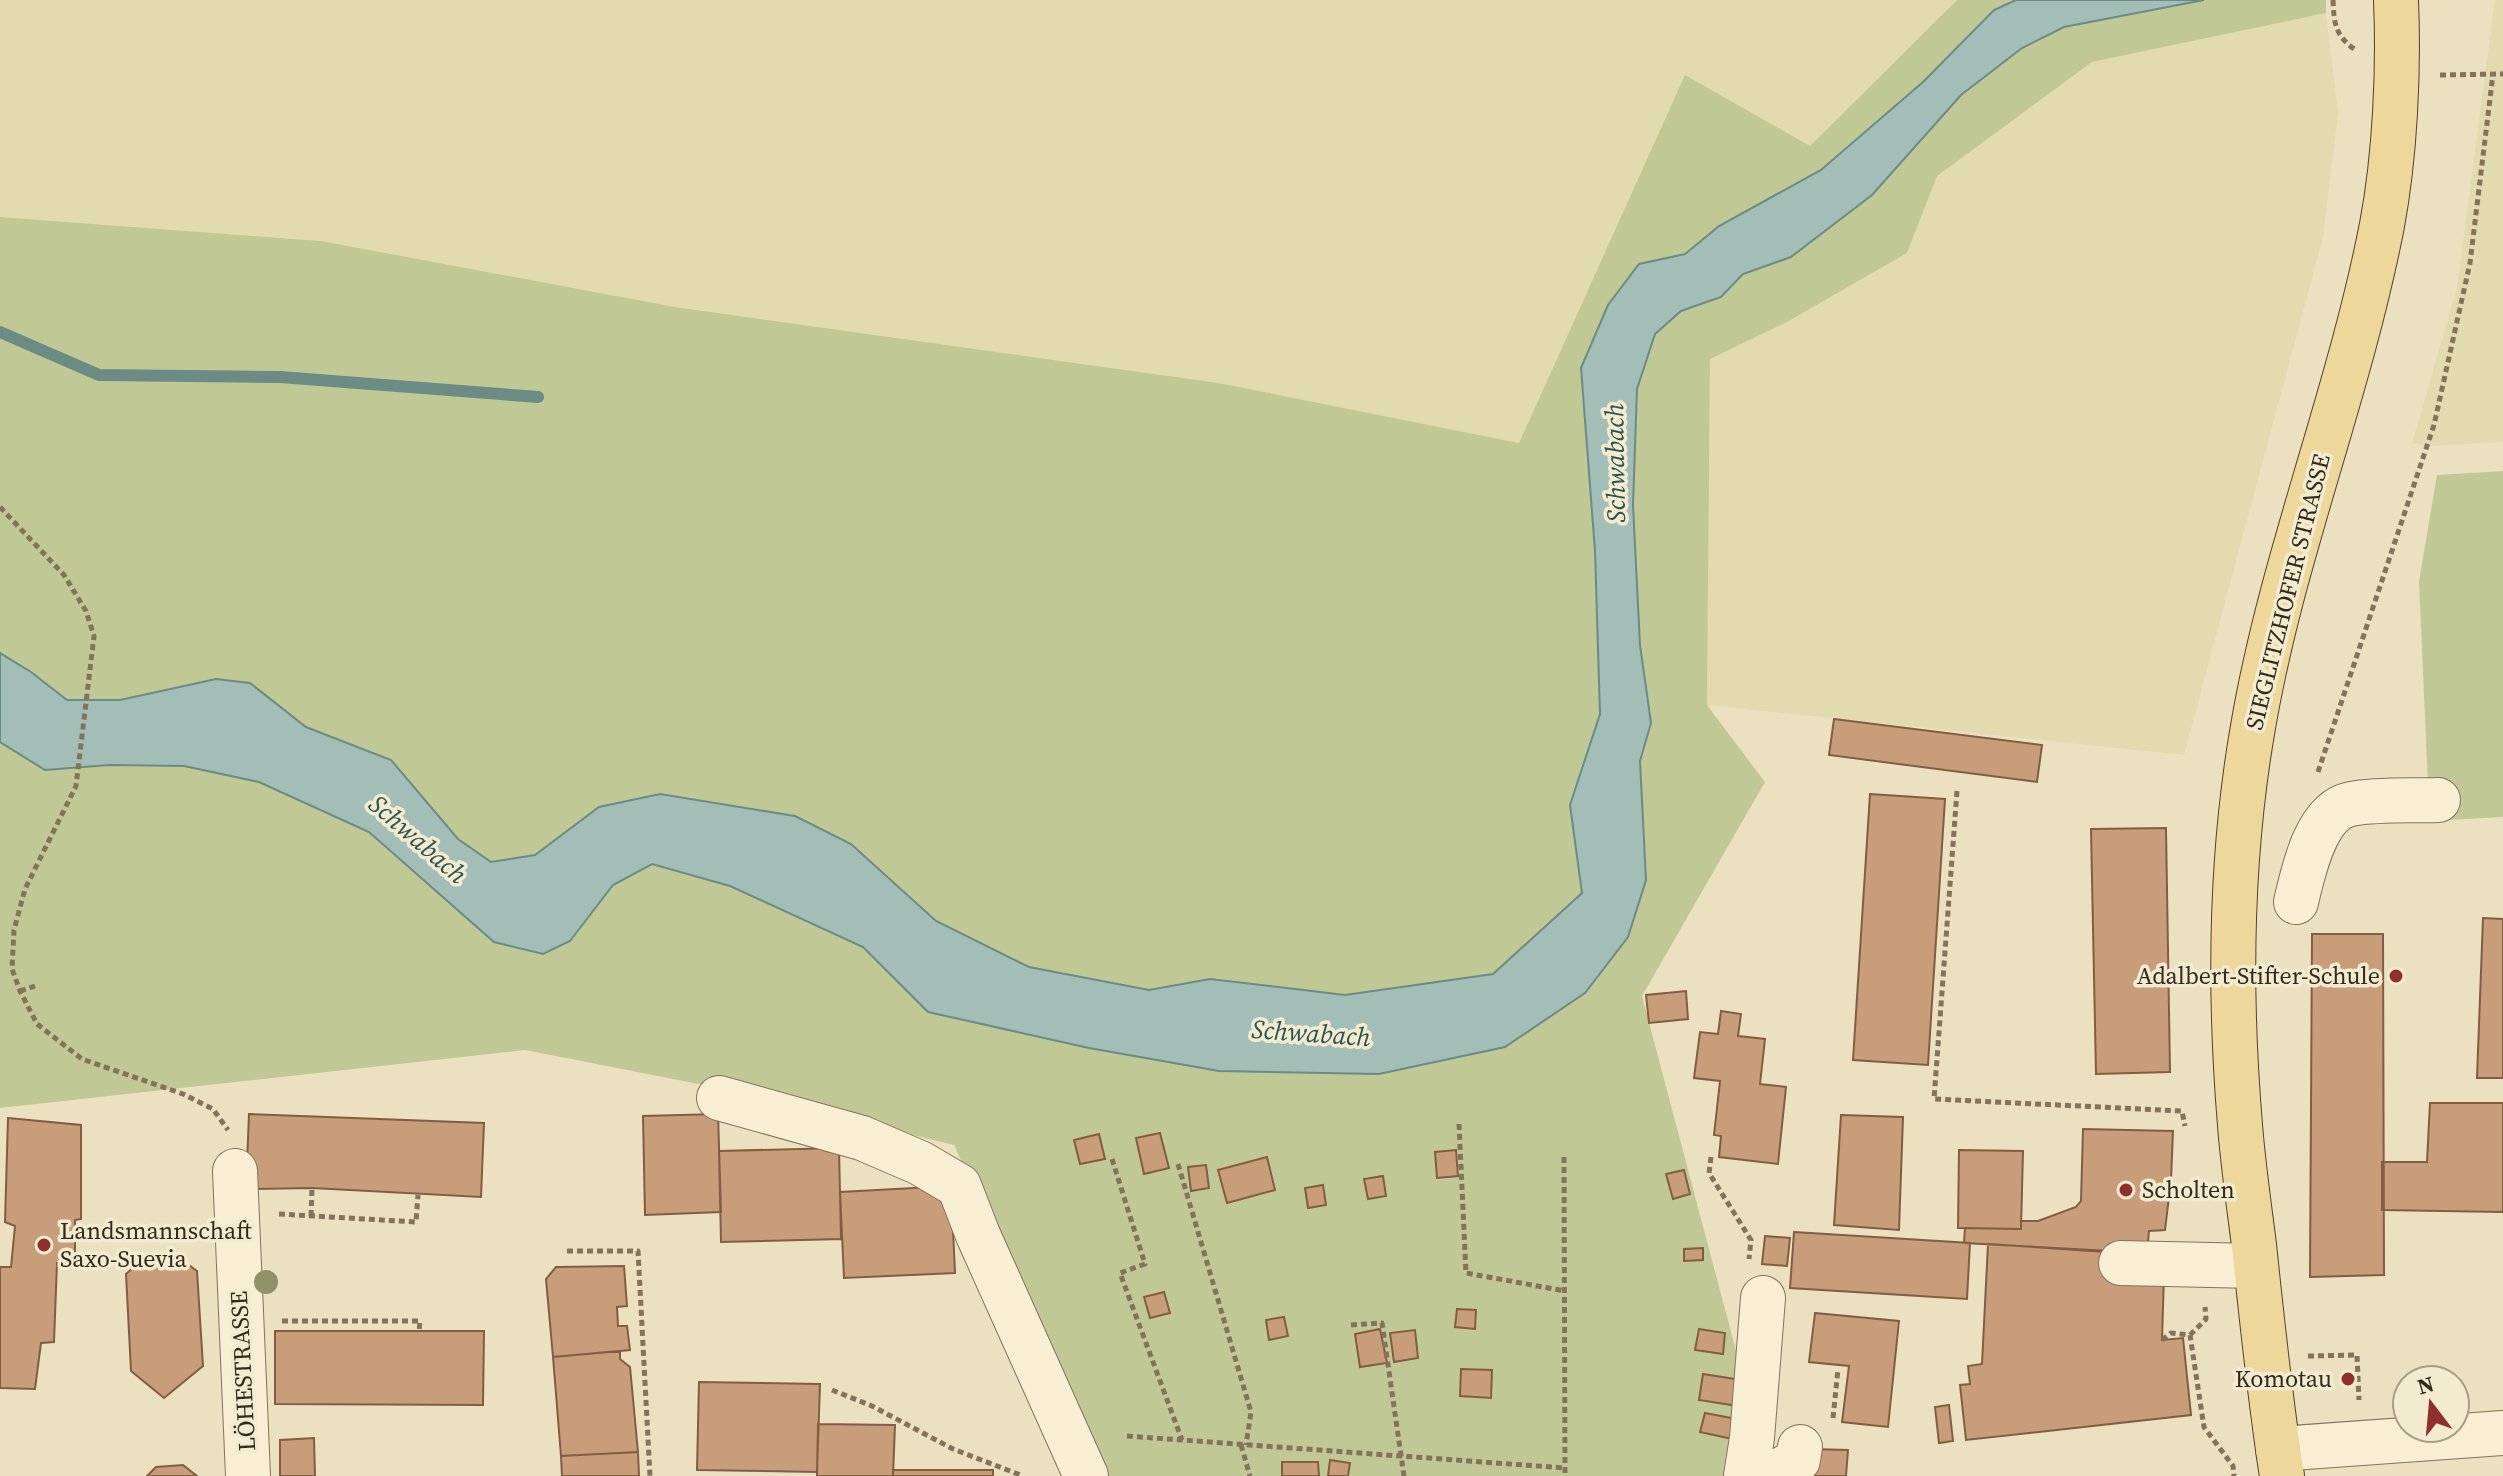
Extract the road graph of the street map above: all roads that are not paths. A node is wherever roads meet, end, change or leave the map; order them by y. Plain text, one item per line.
1 (2397, 6) edge
2 (2438, 800) dead end
3 (2296, 902) dead end
4 (719, 1098) dead end
5 (236, 1192) road end
6 (2134, 1252) dead end
7 (2255, 1255) junction
8 (1763, 1298) road end
9 (2503, 1433) edge
10 (2280, 1462) edge
11 (248, 1476) edge
12 (1086, 1476) edge
13 (1746, 1476) edge

1 - 7 main road, SIEGLITZHOFER STRASSE
2 - 3 street
4 - 12 street
5 - 11 street, LÖHESTRASSE
6 - 7 street
7 - 10 main road, SIEGLITZHOFER STRASSE
8 - 13 street
9 - 10 street

